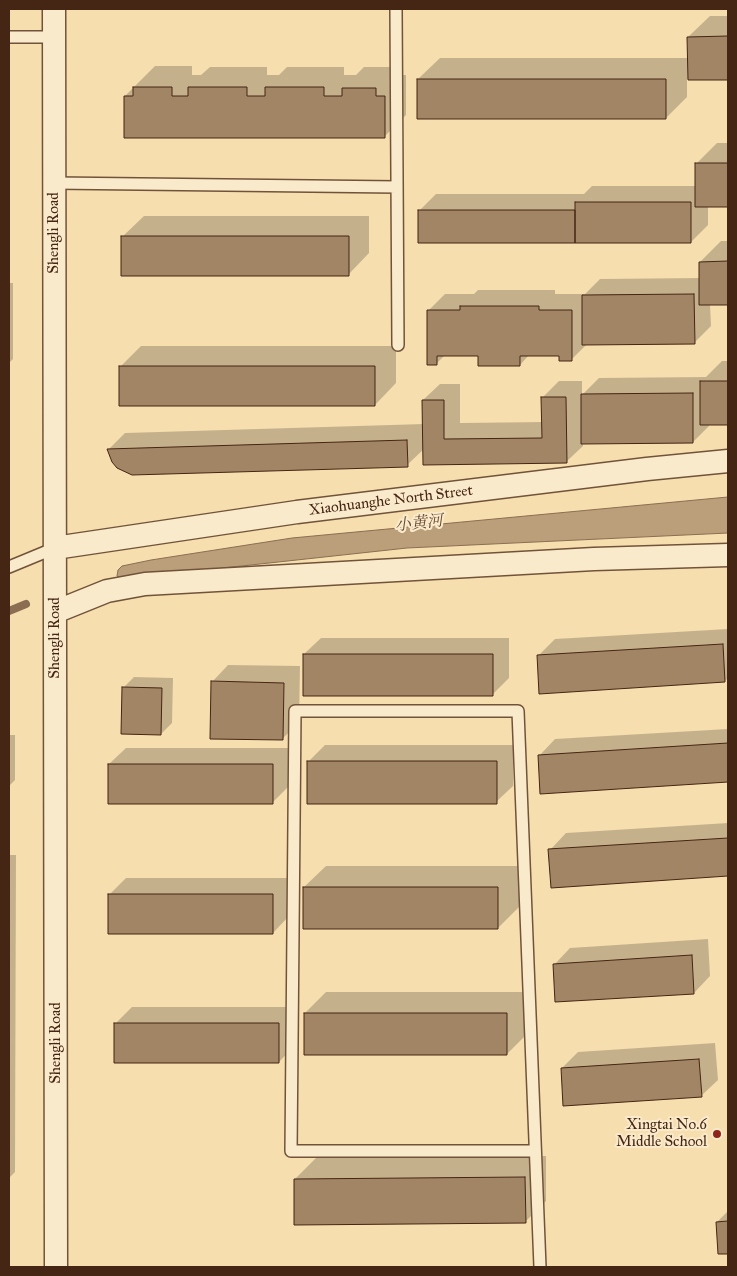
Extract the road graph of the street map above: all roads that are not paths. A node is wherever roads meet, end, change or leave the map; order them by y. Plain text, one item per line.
1 (54, 9) edge
2 (396, 9) edge
3 (9, 37) edge
4 (54, 37) junction
5 (54, 183) junction
6 (397, 186) junction
7 (398, 345) dead end
8 (728, 461) edge
9 (55, 548) junction
10 (728, 555) edge
11 (9, 567) edge
12 (55, 612) junction
13 (535, 1151) junction
14 (56, 1267) edge
15 (540, 1267) edge

1 - 4 street, Shengli Road
2 - 6 lane
3 - 4 lane
4 - 5 street, Shengli Road
5 - 6 lane
5 - 9 street, Shengli Road
6 - 7 lane
8 - 9 street, Xiaohuanghe North Street
9 - 11 lane
9 - 12 street, Shengli Road
10 - 12 street
12 - 14 street, Shengli Road
13 - 13 lane
13 - 15 lane

